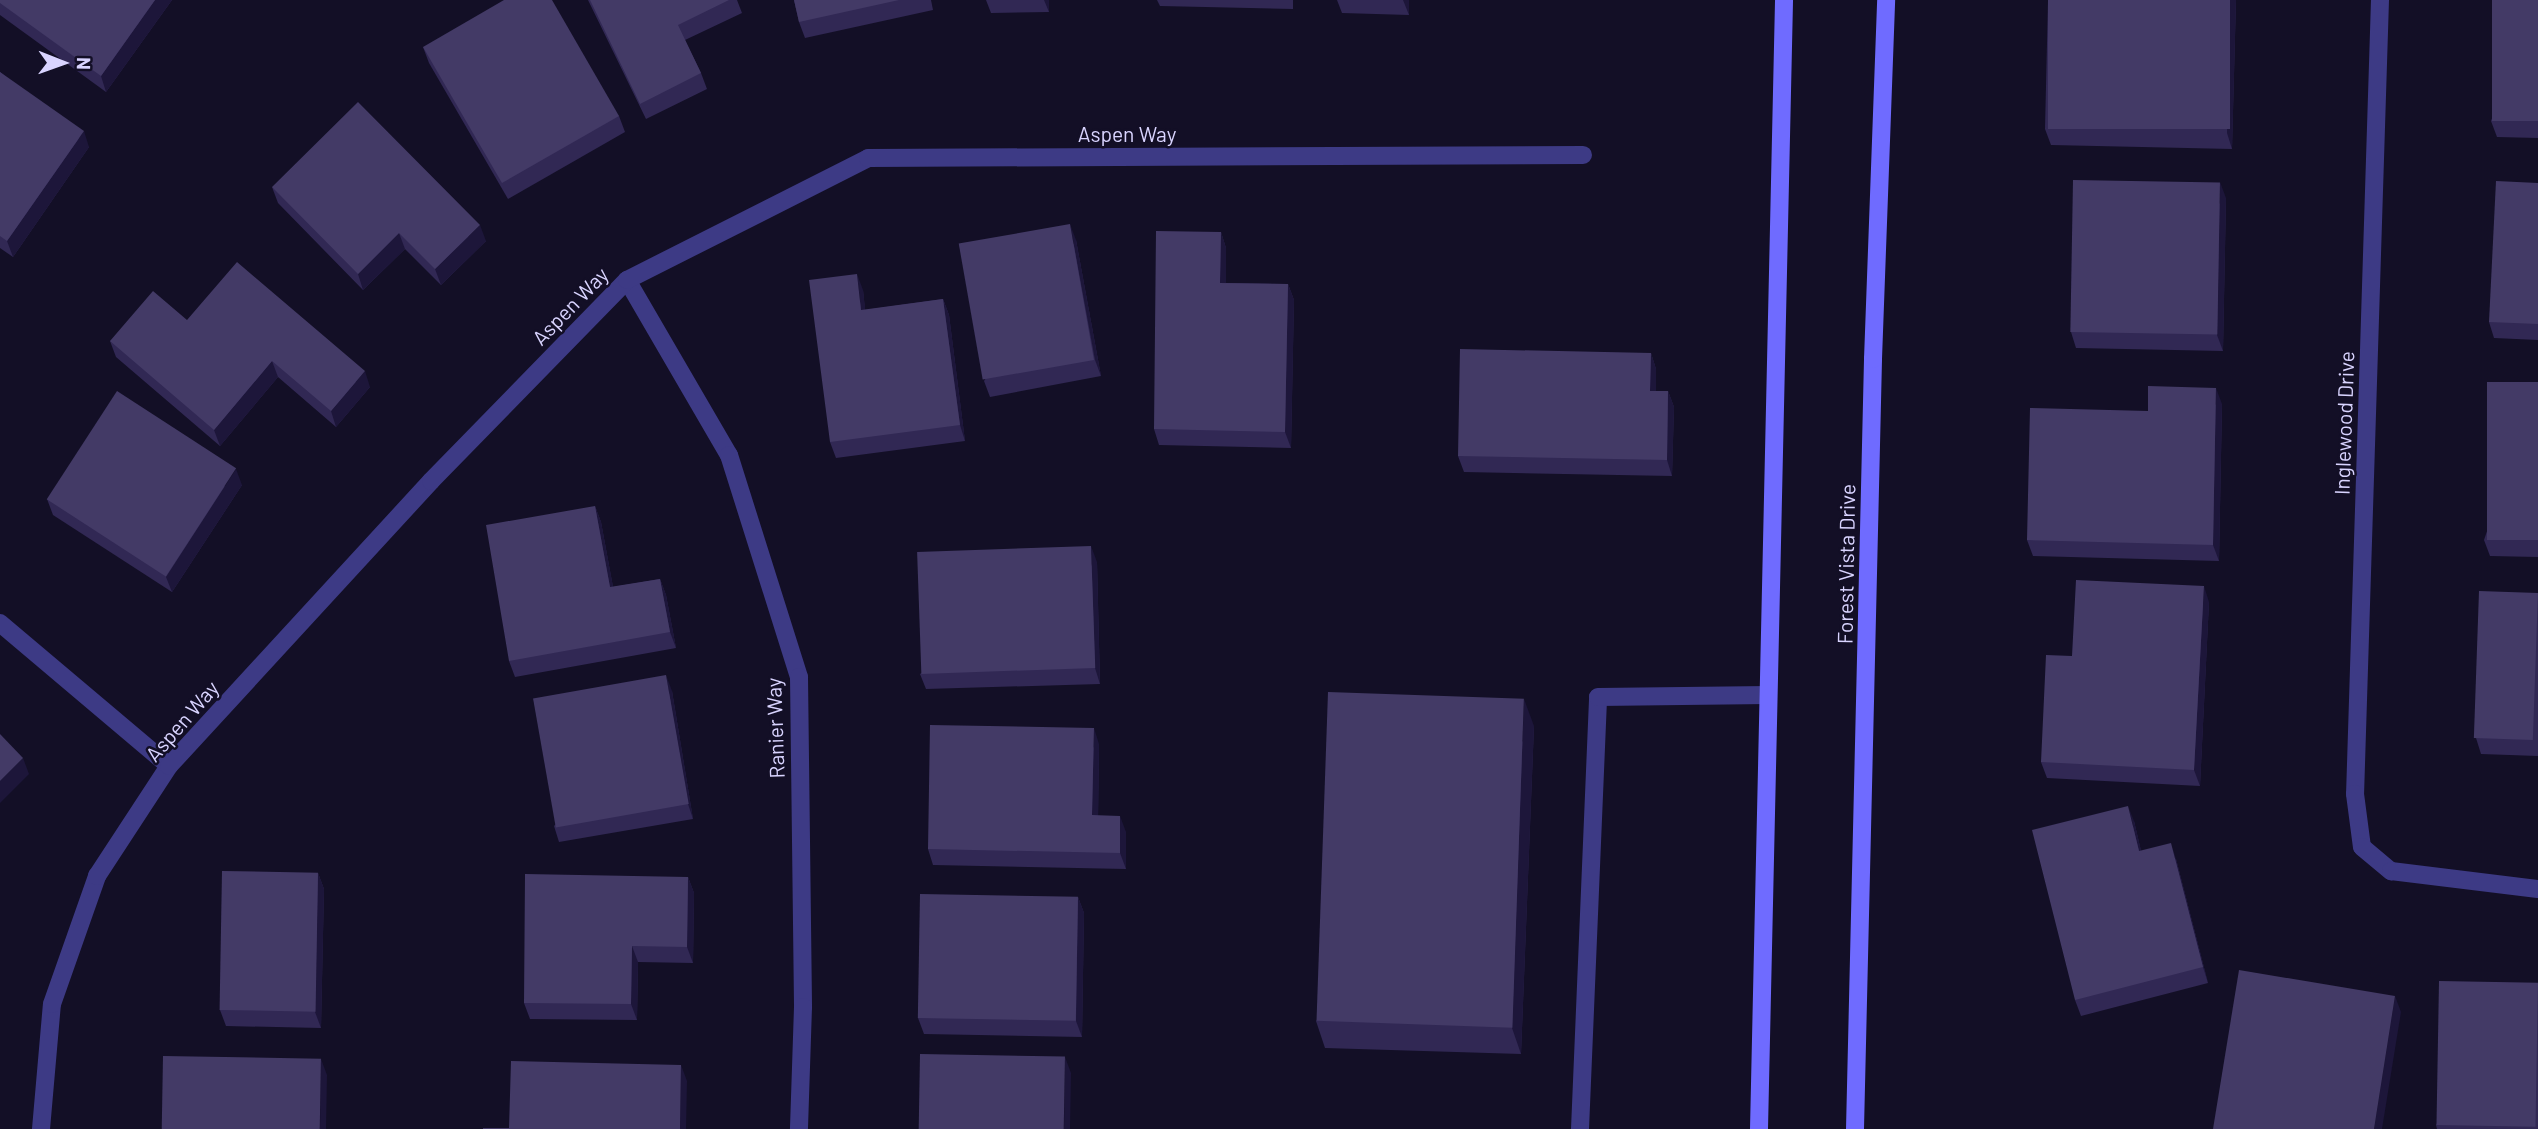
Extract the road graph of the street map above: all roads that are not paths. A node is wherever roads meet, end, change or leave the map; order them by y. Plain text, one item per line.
1 (1784, 0) edge
2 (1886, 0) edge
3 (2380, 0) edge
4 (1583, 155) dead end
5 (627, 280) junction
6 (0, 623) edge
7 (1768, 695) junction
8 (169, 766) junction
9 (2538, 888) edge
10 (41, 1129) edge
11 (799, 1129) edge
12 (1580, 1129) edge
13 (1759, 1129) edge
14 (1855, 1129) edge

1 - 7 main road
2 - 14 main road, Forest Vista Drive
3 - 9 street, Inglewood Drive
4 - 5 street, Aspen Way
5 - 8 street, Aspen Way
5 - 11 street, Ranier Way
6 - 8 street
7 - 12 street
7 - 13 main road
8 - 10 street, Aspen Way

